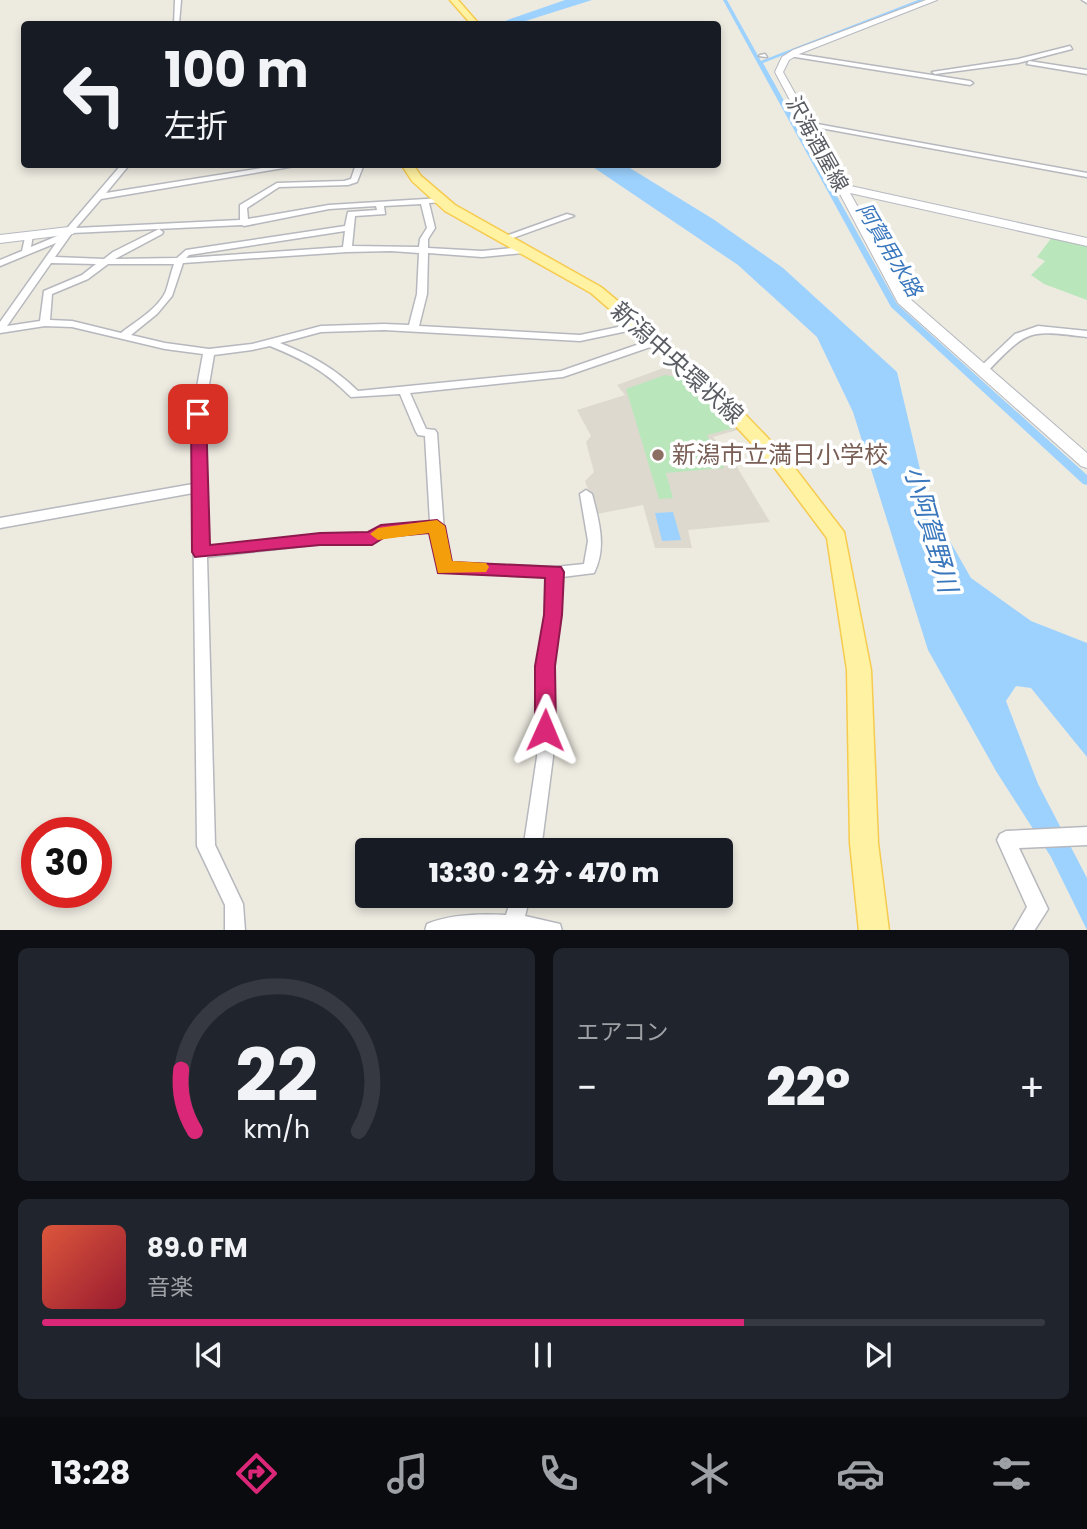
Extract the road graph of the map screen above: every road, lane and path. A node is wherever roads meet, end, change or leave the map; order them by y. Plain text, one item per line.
1 (178, 0) edge
2 (454, 0) edge
3 (933, 0) edge
4 (177, 21) edge
5 (472, 21) edge
6 (1070, 48) dead end
7 (791, 55) junction
8 (1018, 61) junction
9 (1087, 72) edge
10 (910, 74) junction
11 (970, 83) dead end
12 (806, 124) junction
13 (124, 168) edge
14 (358, 168) edge
15 (410, 168) edge
16 (257, 169) edge
17 (1087, 175) edge
18 (345, 183) junction
19 (841, 187) junction
20 (99, 197) junction
21 (432, 201) junction
22 (379, 203) junction
23 (336, 206) junction
24 (570, 216) dead end
25 (246, 223) junction
26 (165, 228) junction
27 (349, 228) junction
28 (67, 233) junction
29 (29, 235) junction
30 (504, 238) junction
31 (0, 240) edge
32 (1087, 242) edge
33 (239, 243) junction
34 (347, 249) junction
35 (523, 250) junction
36 (26, 252) junction
37 (424, 253) junction
38 (179, 259) junction
39 (49, 260) junction
40 (0, 263) edge
41 (105, 263) junction
42 (45, 323) junction
43 (637, 326) junction
44 (413, 328) junction
45 (0, 329) edge
46 (1087, 334) edge
47 (122, 335) junction
48 (270, 342) junction
49 (655, 342) junction
50 (209, 352) junction
51 (983, 370) junction
52 (404, 391) junction
53 (1087, 462) edge
54 (201, 486) junction
55 (586, 494) dead end
56 (0, 523) edge
57 (437, 526) junction
58 (201, 552) junction
59 (555, 572) junction
60 (1087, 835) edge
61 (534, 838) edge
62 (517, 908) edge
63 (513, 923) junction
64 (235, 930) edge
65 (434, 930) edge
66 (553, 930) edge
67 (874, 930) edge
68 (1022, 930) edge

1 - 4 street
2 - 5 main road
3 - 7 main road
6 - 8 street
7 - 10 street
7 - 12 main road, 沢海酒屋線
8 - 9 street
8 - 10 street
10 - 11 street
12 - 17 street
12 - 19 main road, 沢海酒屋線
13 - 20 street
14 - 18 street
15 - 21 main road, 新潟中央環状線
16 - 20 street
18 - 23 street
18 - 25 street
19 - 32 main road
19 - 51 main road, 沢海酒屋線
20 - 28 street
21 - 22 street
21 - 30 main road, 新潟中央環状線
21 - 37 street
22 - 23 street
22 - 27 street
23 - 25 street
24 - 30 street
25 - 26 street
25 - 33 street
26 - 28 street
26 - 41 street
27 - 33 street
27 - 34 street
28 - 29 main road
28 - 36 street
28 - 39 street
29 - 31 main road
29 - 36 street
30 - 35 main road, 新潟中央環状線
33 - 38 street
34 - 37 street
34 - 38 street
35 - 37 street
35 - 43 main road, 新潟中央環状線
36 - 40 street
37 - 44 street
38 - 41 street
38 - 47 street
39 - 41 street
39 - 45 street
41 - 42 street
42 - 45 street
42 - 47 street
43 - 44 street
43 - 49 main road, 新潟中央環状線
44 - 48 street
46 - 51 street
47 - 50 street
48 - 50 street
48 - 52 street
49 - 52 street
49 - 67 main road, 新潟中央環状線
50 - 54 street
51 - 53 main road, 沢海酒屋線
52 - 57 street
54 - 56 street
54 - 58 street
55 - 59 street
57 - 58 street
57 - 59 street
58 - 64 street
59 - 61 street
60 - 68 street
62 - 63 street
63 - 65 street
63 - 66 street

